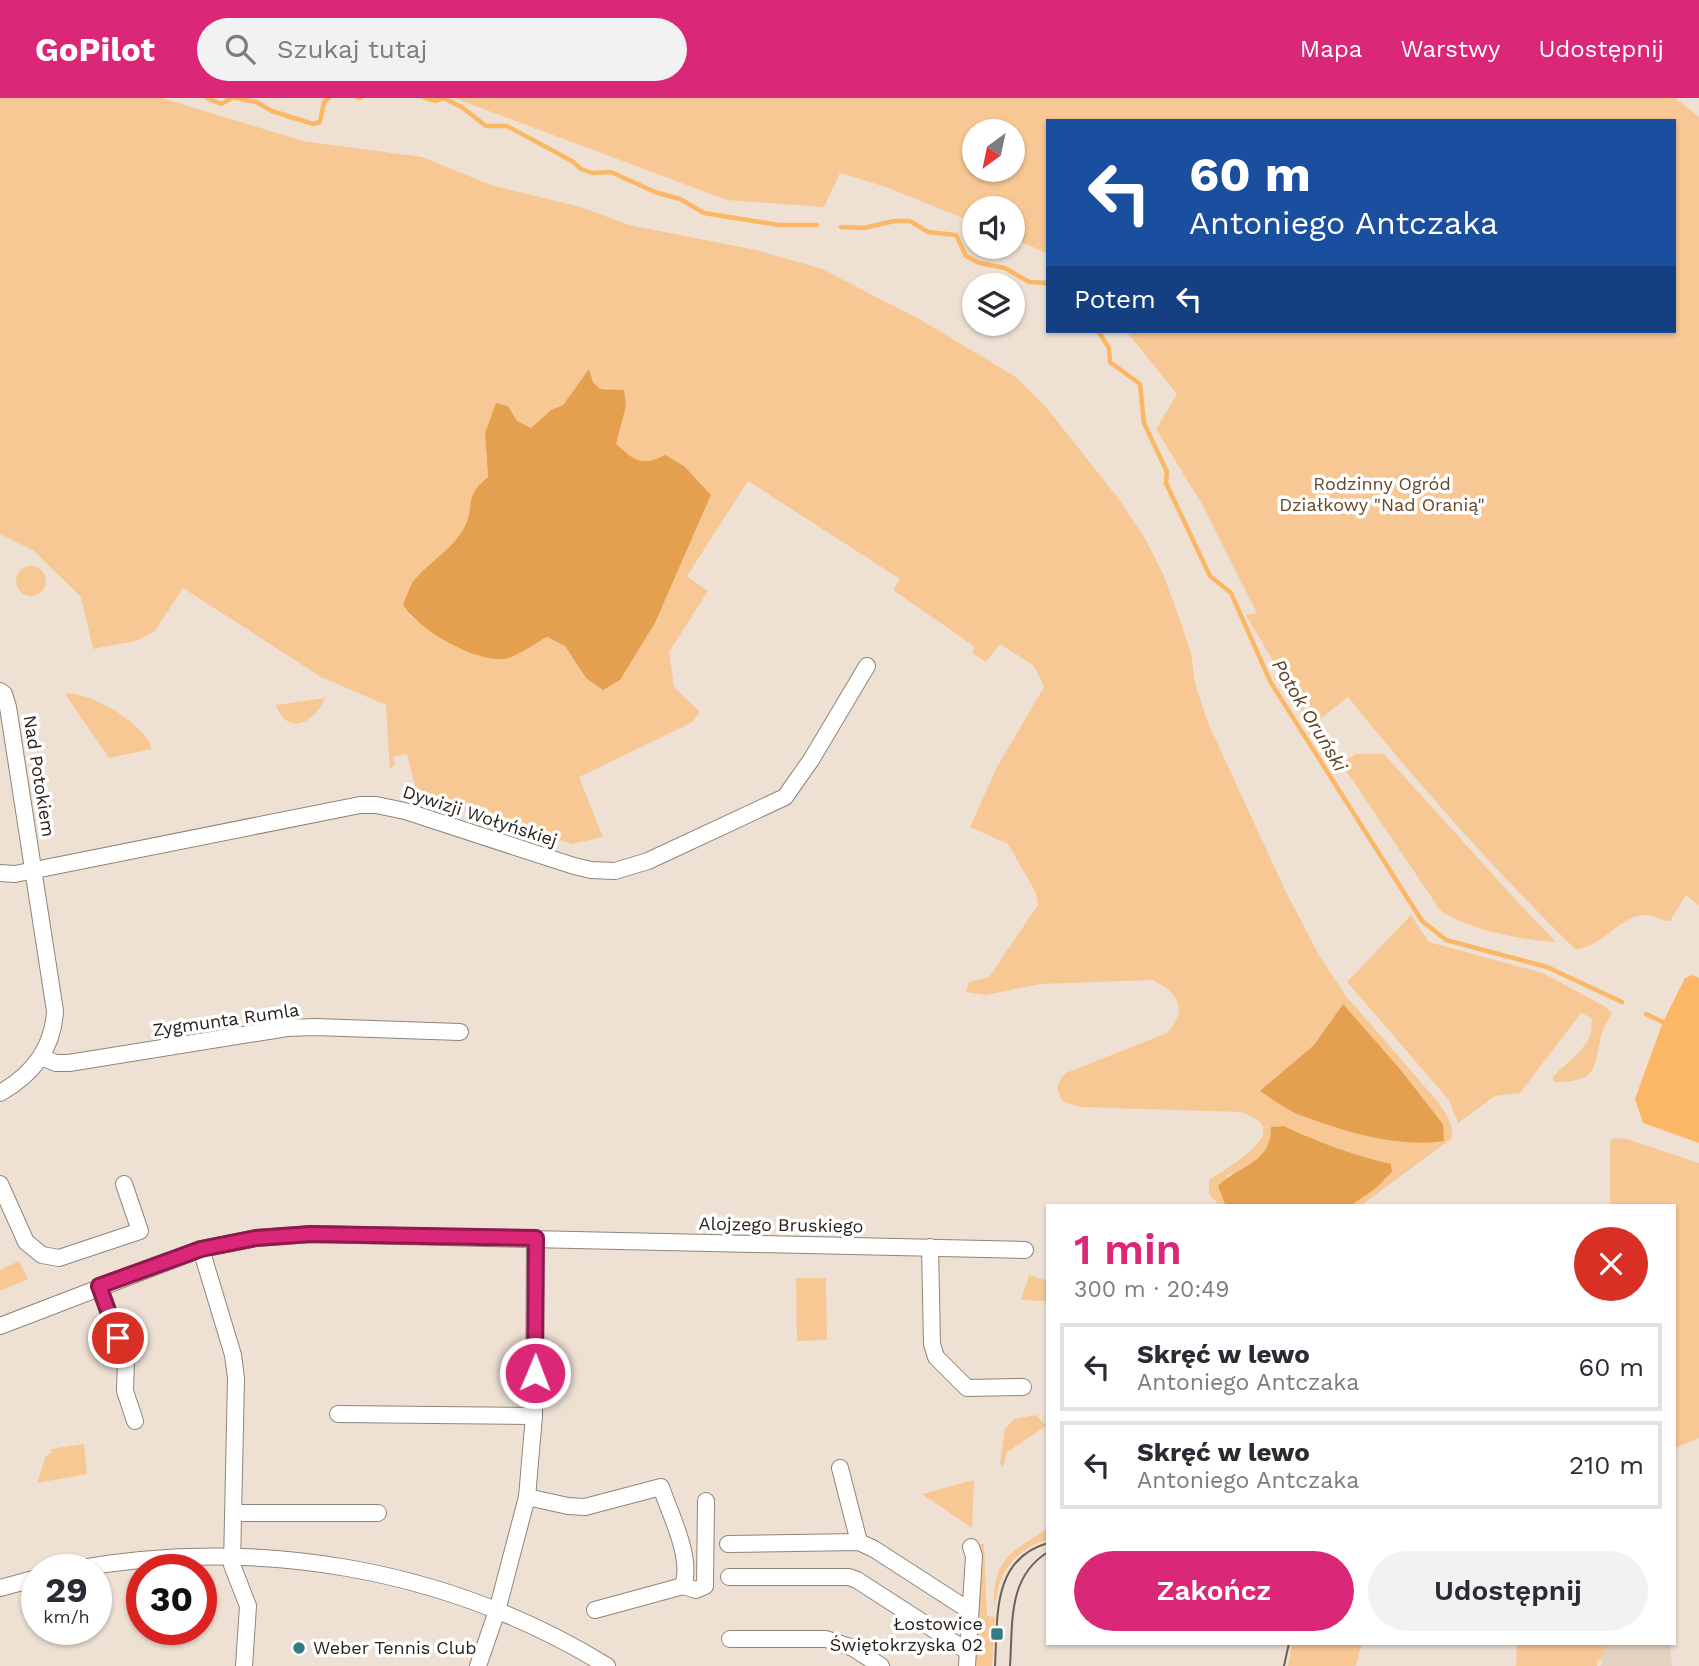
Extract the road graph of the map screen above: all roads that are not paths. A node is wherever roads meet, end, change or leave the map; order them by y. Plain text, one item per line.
1 (867, 666) dead end
2 (0, 691) edge
3 (35, 870) junction
4 (0, 873) edge
5 (460, 1032) dead end
6 (41, 1057) junction
7 (0, 1093) edge
8 (124, 1184) dead end
9 (1, 1189) edge
10 (536, 1238) junction
11 (930, 1248) junction
12 (201, 1249) junction
13 (1025, 1250) dead end
14 (99, 1286) junction
15 (0, 1326) edge
16 (1023, 1387) dead end
17 (338, 1414) dead end
18 (534, 1416) junction
19 (135, 1421) dead end
20 (840, 1468) dead end
21 (527, 1497) junction
22 (706, 1501) dead end
23 (233, 1513) junction
24 (378, 1513) dead end
25 (859, 1542) junction
26 (729, 1544) dead end
27 (971, 1547) dead end
28 (232, 1555) junction
29 (112, 1561) edge
30 (729, 1577) dead end
31 (21, 1582) edge
32 (683, 1586) junction
33 (0, 1588) edge
34 (596, 1610) dead end
35 (497, 1611) junction
36 (970, 1611) junction
37 (730, 1639) dead end
38 (967, 1659) edge
39 (244, 1666) edge
40 (478, 1666) edge
41 (607, 1666) edge
42 (881, 1666) edge

1 - 3 street, Dywizji Wołyńskiej
2 - 3 street, Nad Potokiem
3 - 4 street, Dywizji Wołyńskiej
3 - 6 street
5 - 6 street, Zygmunta Rumla
6 - 7 street
8 - 9 street
10 - 11 street, Alojzego Bruskiego
10 - 12 street, Alojzego Bruskiego
10 - 18 street
11 - 13 street, Alojzego Bruskiego
11 - 16 street
12 - 14 street, Alojzego Bruskiego
12 - 23 street
14 - 15 street, Alojzego Bruskiego
14 - 19 street
17 - 18 street
18 - 21 street
20 - 25 street
21 - 32 street
21 - 35 street
22 - 32 street
23 - 24 street
23 - 28 street
25 - 26 street
25 - 36 street
27 - 36 street
28 - 29 street
28 - 35 street
28 - 39 street
30 - 38 street
31 - 33 street
32 - 34 street
35 - 40 street
35 - 41 street
36 - 38 street
37 - 42 street

